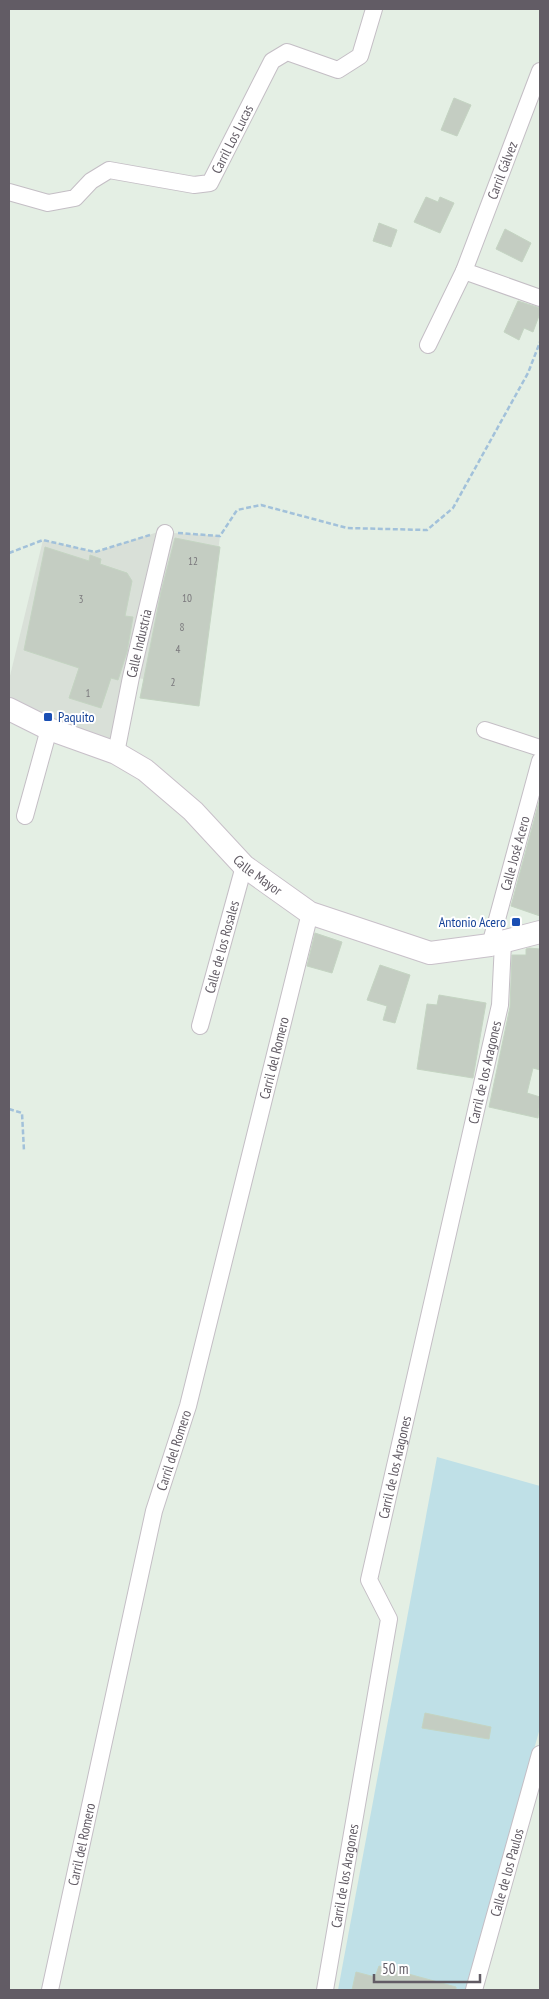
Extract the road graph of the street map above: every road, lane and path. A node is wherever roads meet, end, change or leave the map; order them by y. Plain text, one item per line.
1 (374, 9) edge
2 (540, 70) edge
3 (9, 192) edge
4 (464, 271) junction
5 (540, 298) edge
6 (540, 342) edge
7 (428, 345) dead end
8 (165, 533) junction
9 (9, 553) edge
10 (9, 709) edge
11 (49, 729) junction
12 (485, 730) dead end
13 (540, 748) edge
14 (116, 753) junction
15 (540, 761) edge
16 (24, 816) dead end
17 (244, 866) junction
18 (310, 913) junction
19 (540, 932) edge
20 (496, 944) junction
21 (200, 1026) dead end
22 (9, 1110) edge
23 (24, 1151) dead end
24 (540, 1754) edge
25 (50, 1990) edge
26 (325, 1990) edge
27 (474, 1990) edge

1 - 3 street, Carril Los Lucas
2 - 4 street, Carril Gálvez
4 - 5 street
4 - 7 street, Carril Gálvez
6 - 8 path
8 - 9 path
8 - 14 street, Calle Industria
10 - 11 street, Calle Mayor
11 - 14 street, Calle Mayor
11 - 16 street
12 - 13 street
14 - 17 street, Calle Mayor
15 - 20 street, Calle José Acero
17 - 18 street, Calle Mayor
17 - 21 street, Calle de los Rosales
18 - 20 street, Calle Mayor
18 - 25 street, Carril del Romero
19 - 20 street, Calle Mayor
20 - 26 street, Carril de los Aragones
22 - 23 path
24 - 27 street, Calle de los Paulos

